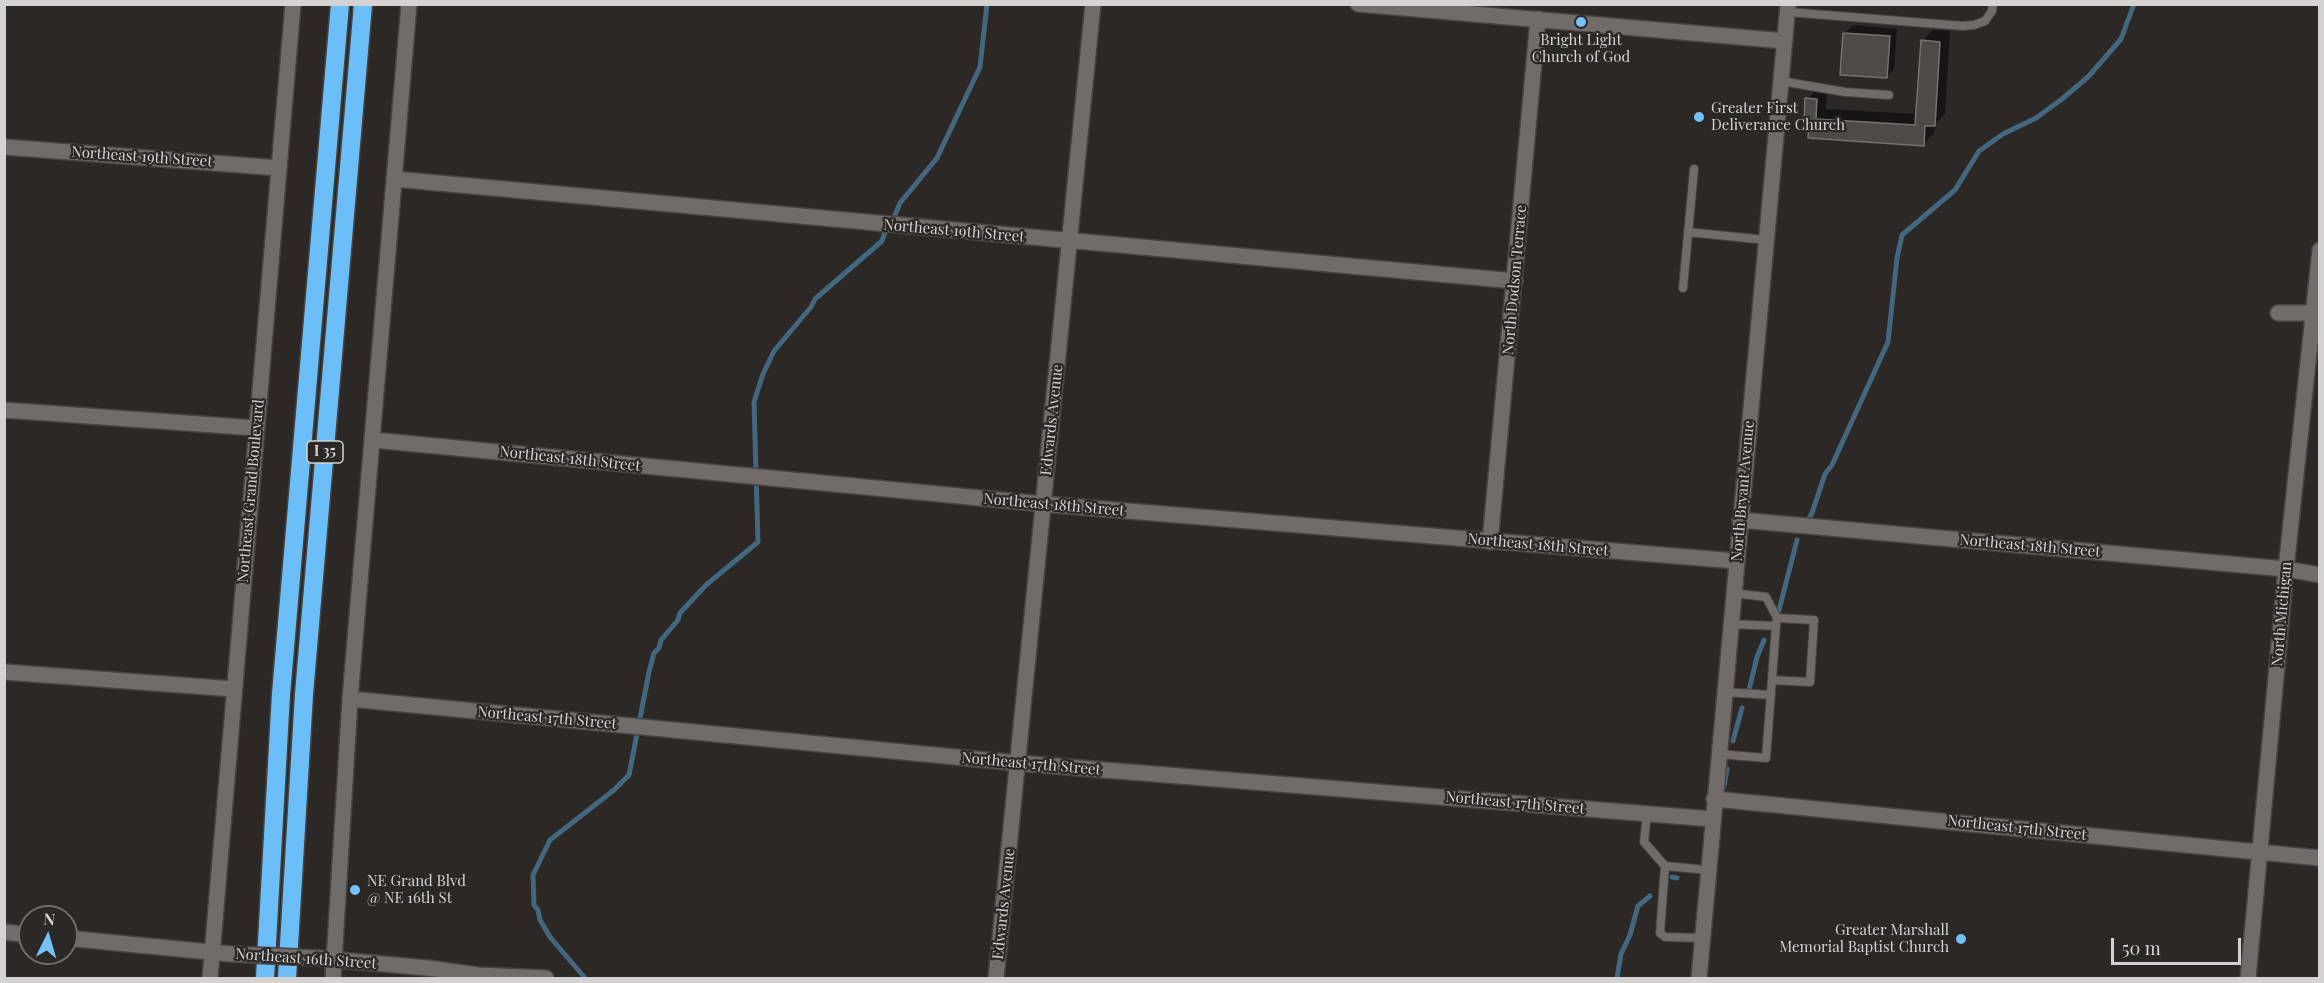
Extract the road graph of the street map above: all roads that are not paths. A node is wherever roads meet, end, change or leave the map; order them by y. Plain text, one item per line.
1 (293, 4) edge
2 (340, 4) edge
3 (363, 4) edge
4 (409, 4) edge
5 (1093, 4) edge
6 (1358, 4) edge
7 (1993, 4) edge
8 (1788, 8) edge
9 (1538, 19) junction
10 (1785, 41) junction
11 (1781, 81) junction
12 (1890, 95) dead end
13 (4, 147) edge
14 (279, 168) junction
15 (1694, 169) dead end
16 (394, 179) junction
17 (1688, 232) junction
18 (1766, 240) junction
19 (1070, 242) junction
20 (2319, 250) edge
21 (1515, 281) junction
22 (1683, 288) dead end
23 (2278, 313) dead end
24 (2316, 313) edge
25 (4, 410) edge
26 (256, 428) junction
27 (372, 440) junction
28 (1043, 504) junction
29 (1740, 520) junction
30 (1491, 542) junction
31 (1736, 561) junction
32 (2286, 569) junction
33 (2319, 574) edge
34 (1733, 592) junction
35 (1777, 622) junction
36 (1730, 624) junction
37 (4, 672) edge
38 (1772, 680) junction
39 (234, 689) junction
40 (1724, 692) junction
41 (1771, 695) junction
42 (350, 699) junction
43 (1718, 754) junction
44 (1018, 763) junction
45 (1714, 799) junction
46 (1647, 814) junction
47 (1712, 819) junction
48 (2261, 852) junction
49 (2319, 858) edge
50 (1665, 867) junction
51 (1708, 870) junction
52 (1702, 938) junction
53 (78, 939) edge
54 (212, 952) junction
55 (334, 960) junction
56 (210, 978) edge
57 (265, 978) edge
58 (287, 978) edge
59 (333, 978) edge
60 (546, 978) edge
61 (996, 978) edge
62 (1699, 978) edge
63 (2248, 978) edge

1 - 14 street, Northeast Grand Boulevard
2 - 57 highway, I 35
3 - 58 highway, I 35
4 - 16 street
5 - 19 street, Edwards Avenue
6 - 9 street
7 - 8 lane
8 - 10 street, North Bryant Avenue
9 - 10 street
9 - 21 street, North Dodson Terrace
10 - 11 street, North Bryant Avenue
11 - 12 lane
11 - 18 street, North Bryant Avenue
13 - 14 street, Northeast 19th Street
14 - 26 street, Northeast Grand Boulevard
15 - 17 lane
16 - 19 street, Northeast 19th Street
16 - 27 street
17 - 18 lane
17 - 22 lane
18 - 29 street, North Bryant Avenue
19 - 21 street, Northeast 19th Street
19 - 28 street, Edwards Avenue
20 - 24 street, North Michigan
21 - 30 street, North Dodson Terrace
23 - 24 street
24 - 32 street, North Michigan
25 - 26 street
26 - 39 street, Northeast Grand Boulevard
27 - 28 street, Northeast 18th Street
27 - 42 street
28 - 30 street, Northeast 18th Street
28 - 44 street, Edwards Avenue
29 - 31 street, North Bryant Avenue
29 - 32 street, Northeast 18th Street
30 - 31 street, Northeast 18th Street
31 - 34 street, North Bryant Avenue
32 - 33 street, Northeast 18th Street
32 - 48 street, North Michigan
34 - 35 lane
34 - 36 street, North Bryant Avenue
35 - 36 lane
35 - 38 lane
35 - 38 lane
36 - 40 street, North Bryant Avenue
37 - 39 street
38 - 41 lane
39 - 54 street, Northeast Grand Boulevard
40 - 41 lane
40 - 43 street, North Bryant Avenue
41 - 43 lane
42 - 44 street, Northeast 17th Street
42 - 55 street
43 - 45 street, North Bryant Avenue
44 - 46 street, Northeast 17th Street
44 - 61 street, Edwards Avenue
45 - 47 street, North Bryant Avenue
45 - 48 street, Northeast 17th Street
46 - 47 street, Northeast 17th Street
46 - 50 lane
47 - 51 street, North Bryant Avenue
48 - 49 street, Northeast 17th Street
48 - 63 street, North Michigan
50 - 51 lane
50 - 52 lane
51 - 52 street, North Bryant Avenue
52 - 62 street, North Bryant Avenue
53 - 54 street, Northeast 16th Street
54 - 55 street, Northeast 16th Street, bridge
54 - 56 street, Northeast Grand Boulevard
55 - 59 street
55 - 60 street, Northeast 16th Street

